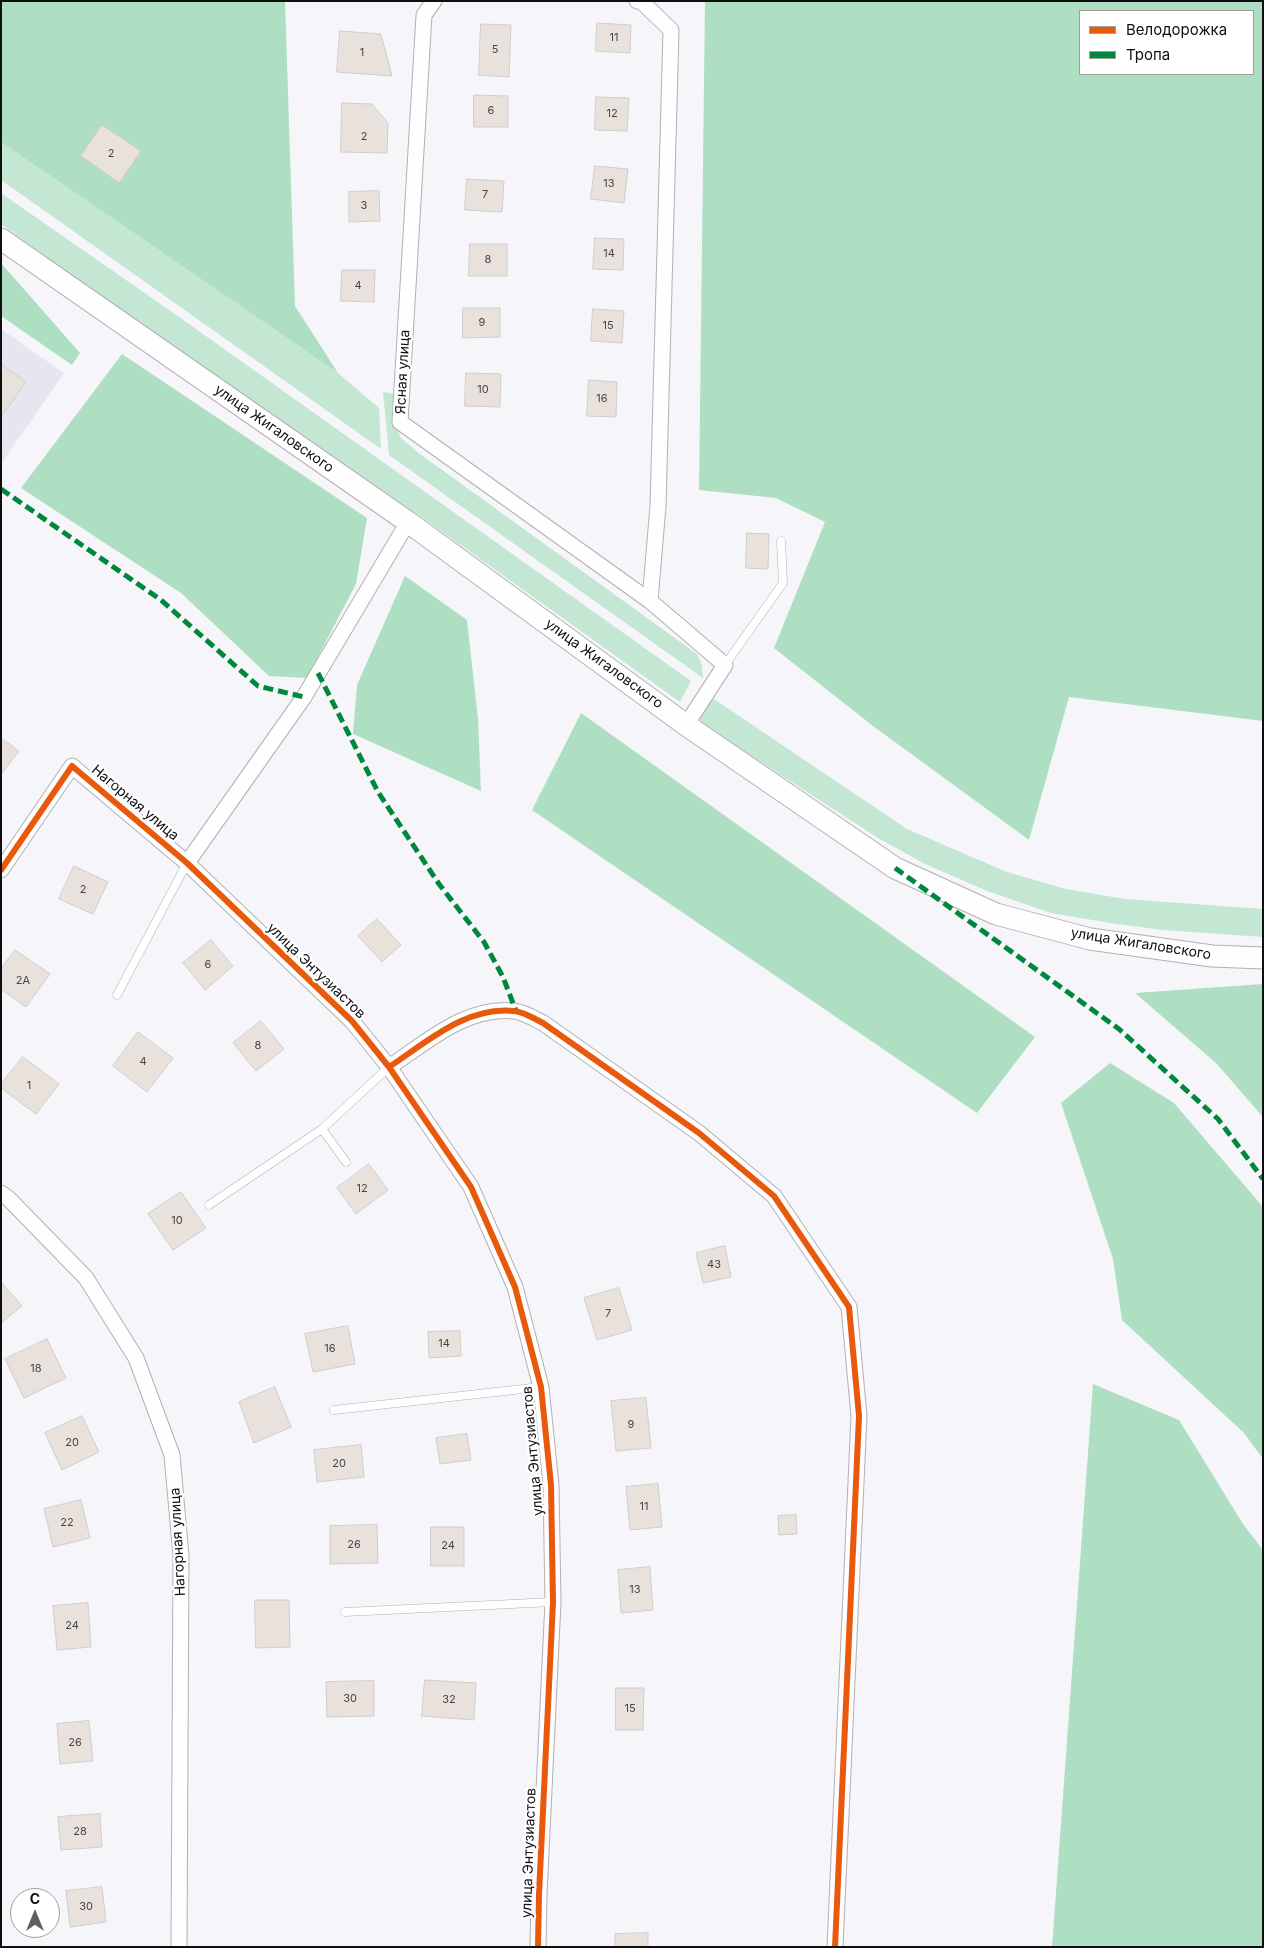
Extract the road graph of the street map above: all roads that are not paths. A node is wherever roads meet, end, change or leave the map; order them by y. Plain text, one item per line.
1 (434, 1) edge
2 (637, 1) edge
3 (1, 239) edge
4 (408, 522) junction
5 (781, 541) dead end
6 (650, 601) junction
7 (725, 665) junction
8 (686, 725) junction
9 (187, 863) junction
10 (1, 870) edge
11 (1263, 958) edge
12 (117, 995) dead end
13 (389, 1067) junction
14 (322, 1129) junction
15 (346, 1162) dead end
16 (1, 1194) edge
17 (209, 1204) dead end
18 (541, 1387) junction
19 (334, 1410) dead end
20 (553, 1602) junction
21 (345, 1612) dead end
22 (179, 1947) edge
23 (538, 1947) edge
24 (835, 1947) edge

1 - 6 street, Ясная улица
2 - 6 street
3 - 4 main road, улица Жигаловского
4 - 8 main road, улица Жигаловского
4 - 9 street
5 - 7 lane
6 - 7 street, Ясная улица
7 - 8 street
8 - 11 main road, улица Жигаловского
9 - 10 street, Нагорная улица
9 - 12 lane
9 - 13 street, улица Энтузиастов
13 - 14 lane
13 - 18 street, улица Энтузиастов
13 - 24 street
14 - 15 lane
14 - 17 lane
16 - 22 street, Нагорная улица
18 - 19 lane
18 - 20 street, улица Энтузиастов
20 - 21 lane
20 - 23 street, улица Энтузиастов

